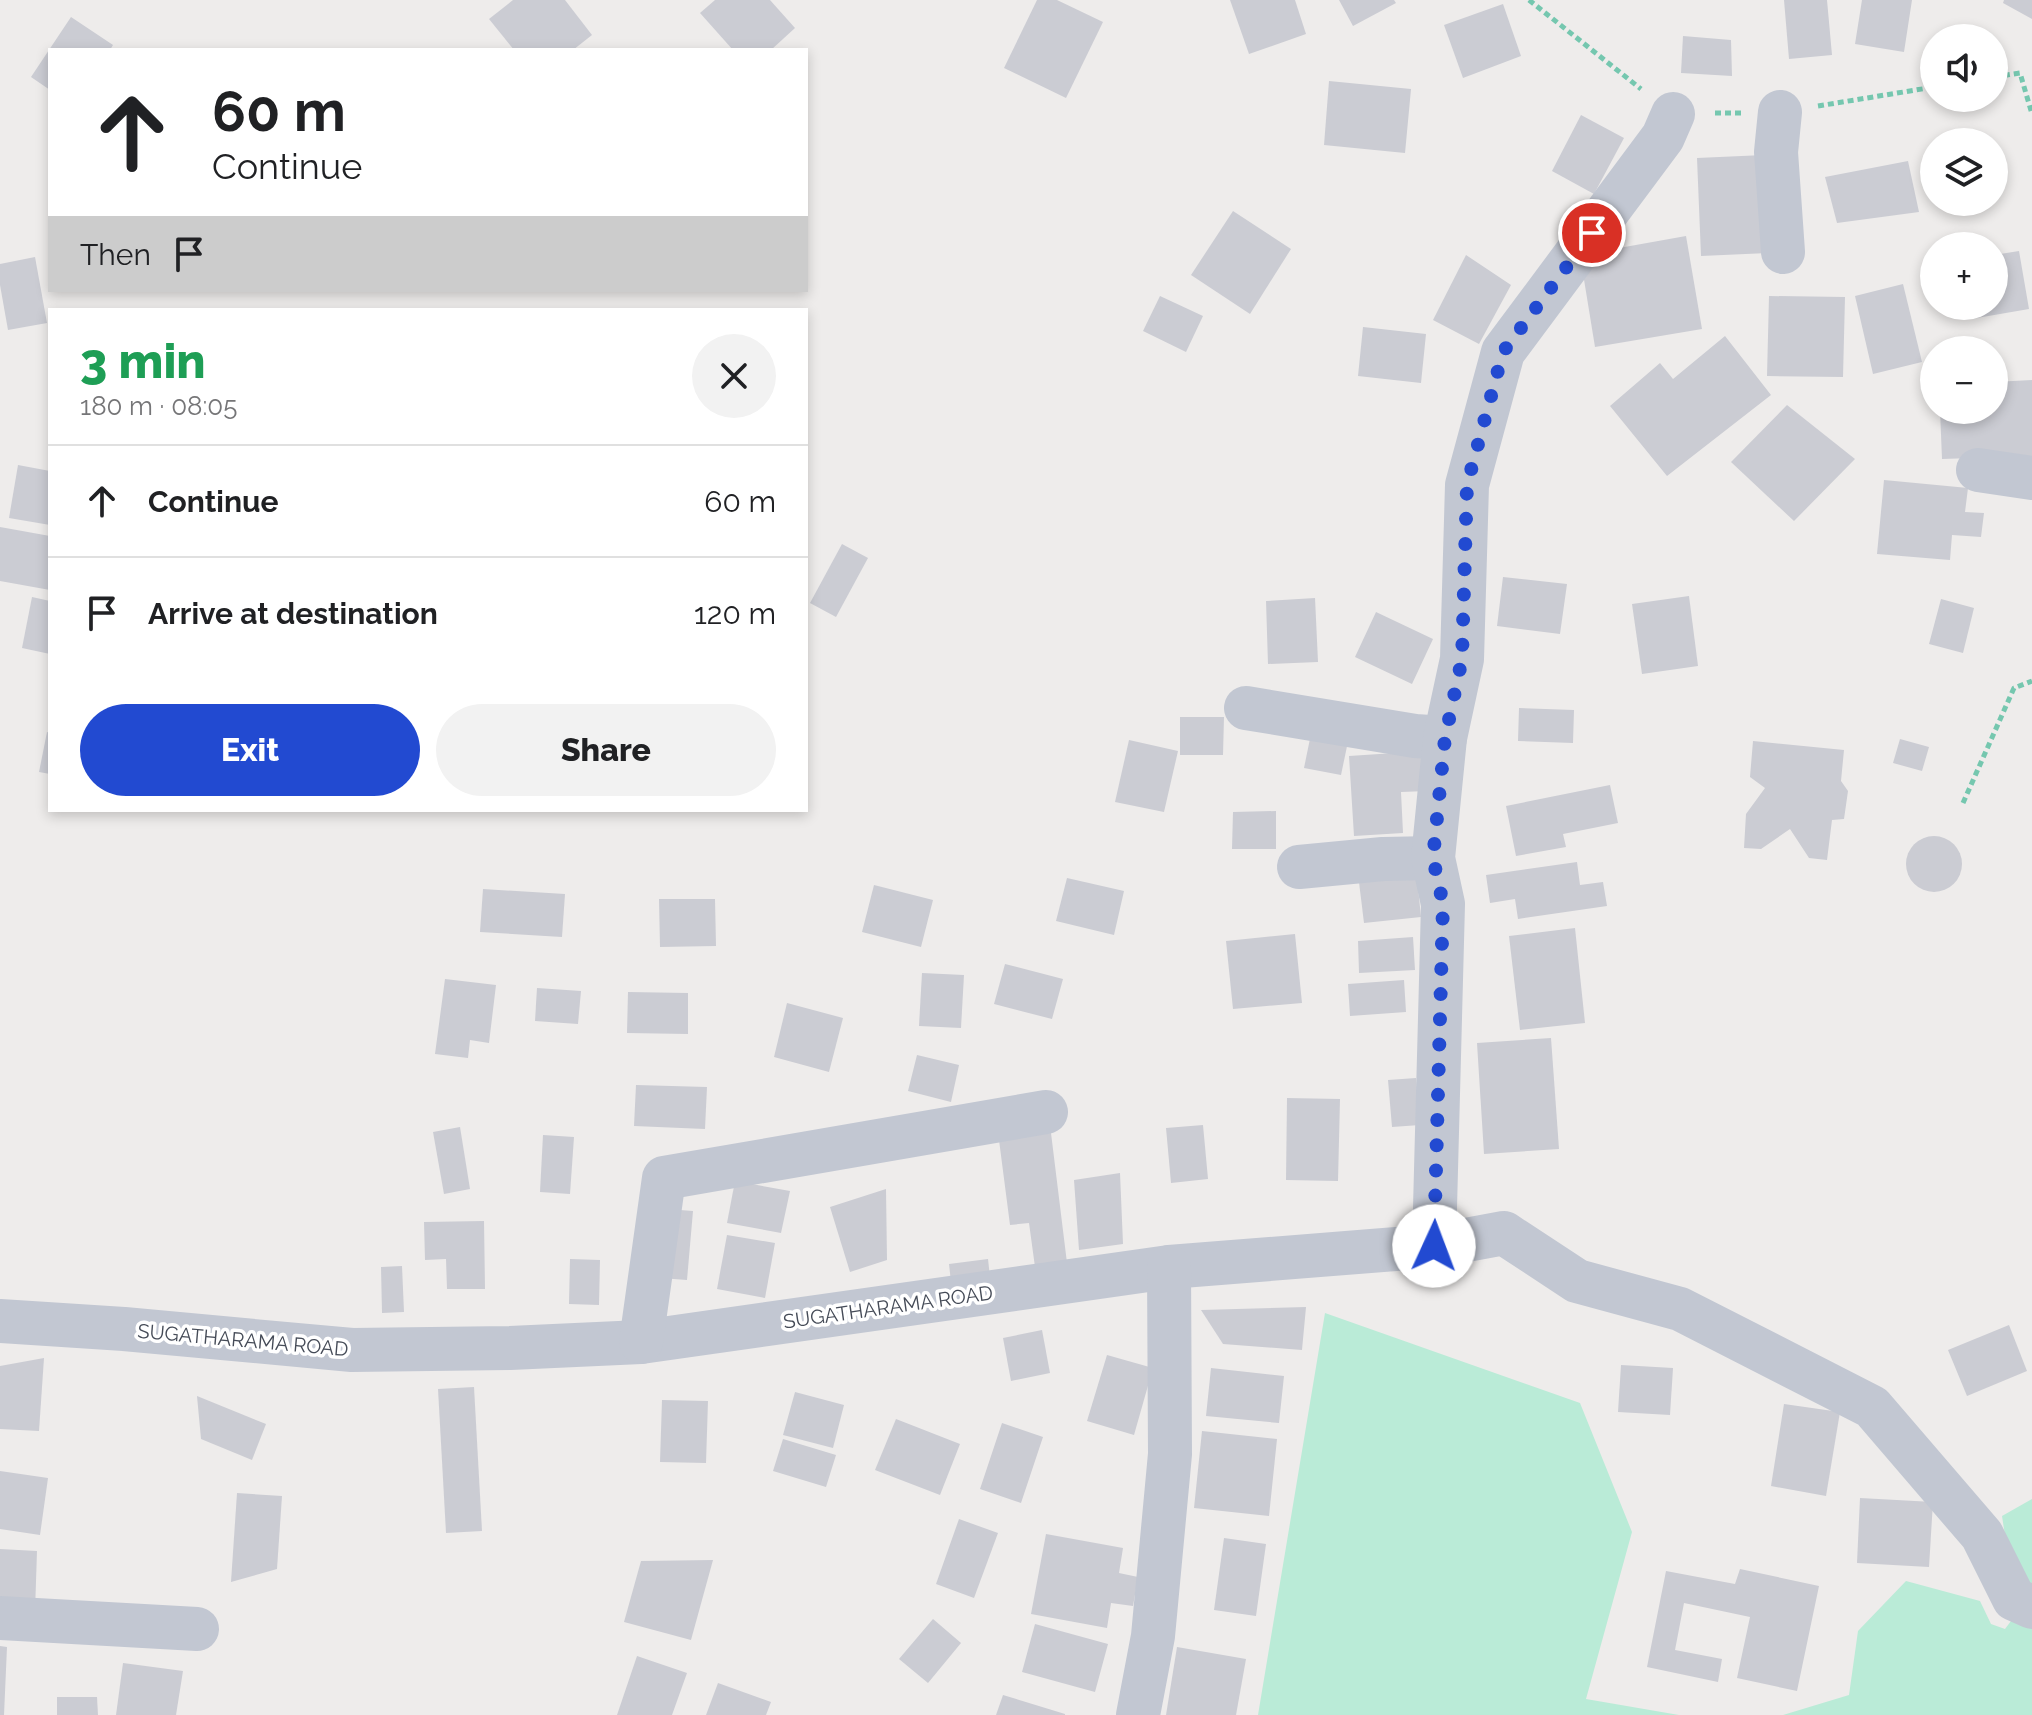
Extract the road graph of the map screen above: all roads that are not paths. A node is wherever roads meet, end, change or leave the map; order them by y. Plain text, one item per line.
1 (1780, 112) road end
2 (1673, 114) road end
3 (1783, 252) dead end
4 (1978, 470) dead end
5 (2032, 478) edge
6 (1246, 708) dead end
7 (1445, 738) junction
8 (1433, 858) junction
9 (1299, 867) dead end
10 (1046, 1112) dead end
11 (1434, 1246) junction
12 (1169, 1267) junction
13 (0, 1321) edge
14 (641, 1342) junction
15 (2032, 1607) edge
16 (0, 1618) edge
17 (197, 1629) dead end
18 (1138, 1715) edge

1 - 3 street
2 - 7 street
4 - 5 street
6 - 7 street
7 - 8 street
8 - 9 street
8 - 11 street
10 - 14 street
11 - 12 street, SUGATHARAMA ROAD
11 - 15 street, SUGATHARAMA ROAD
12 - 14 street, SUGATHARAMA ROAD
12 - 18 street
13 - 14 street, SUGATHARAMA ROAD
16 - 17 street

